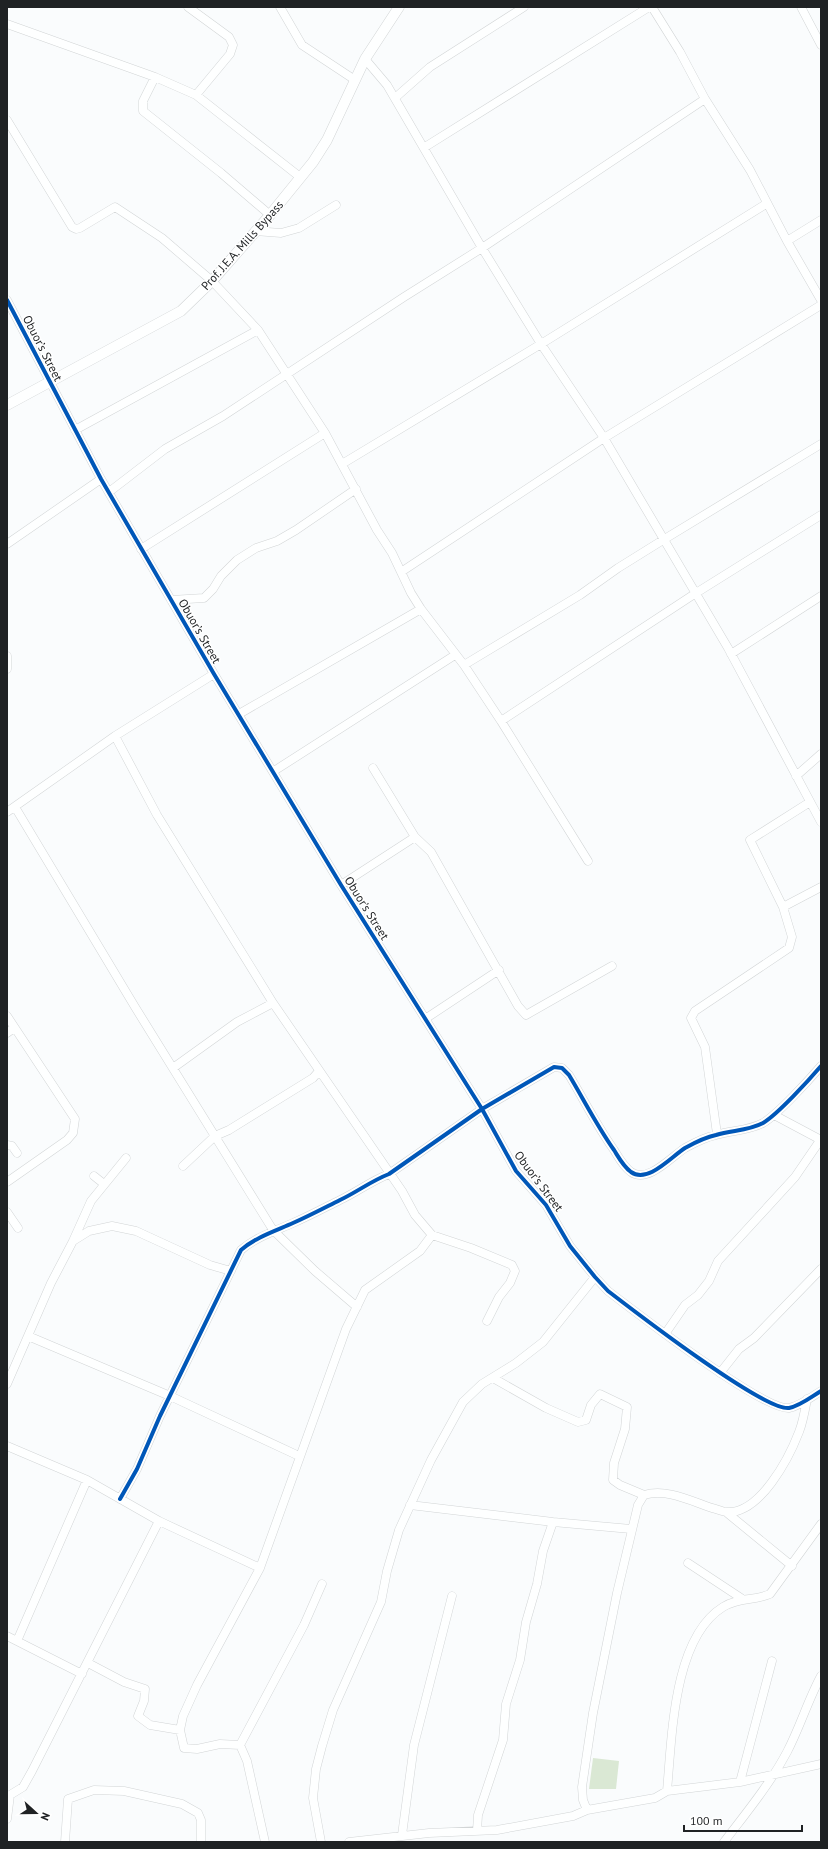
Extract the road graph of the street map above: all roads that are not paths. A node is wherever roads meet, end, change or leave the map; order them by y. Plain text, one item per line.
1 (188, 7) edge
2 (280, 7) edge
3 (399, 7) edge
4 (524, 7) edge
5 (649, 7) edge
6 (652, 7) edge
7 (801, 7) edge
8 (7, 24) edge
9 (821, 45) edge
10 (365, 59) junction
11 (155, 77) junction
12 (355, 80) junction
13 (196, 94) junction
14 (395, 98) junction
15 (705, 99) junction
16 (7, 120) edge
17 (425, 147) junction
18 (300, 177) junction
19 (766, 204) junction
20 (336, 205) dead end
21 (270, 215) junction
22 (821, 220) edge
23 (255, 231) junction
24 (787, 241) junction
25 (482, 248) junction
26 (212, 281) junction
27 (7, 300) edge
28 (821, 300) edge
29 (821, 305) edge
30 (258, 330) junction
31 (541, 344) junction
32 (287, 373) junction
33 (49, 382) junction
34 (7, 405) edge
35 (74, 430) junction
36 (325, 433) junction
37 (604, 438) junction
38 (821, 444) edge
39 (342, 464) junction
40 (101, 479) junction
41 (356, 489) junction
42 (109, 492) junction
43 (821, 515) edge
44 (663, 540) junction
45 (7, 544) edge
46 (141, 549) junction
47 (401, 572) junction
48 (696, 593) junction
49 (821, 596) edge
50 (171, 600) junction
51 (421, 609) junction
52 (732, 654) junction
53 (455, 655) junction
54 (7, 656) edge
55 (464, 665) junction
56 (7, 668) edge
57 (214, 674) junction
58 (239, 714) junction
59 (501, 721) junction
60 (115, 736) junction
61 (821, 754) edge
62 (373, 768) dead end
63 (274, 771) junction
64 (796, 776) junction
65 (810, 802) junction
66 (15, 807) junction
67 (7, 812) edge
68 (821, 822) edge
69 (415, 837) junction
70 (588, 861) dead end
71 (341, 885) junction
72 (821, 887) edge
73 (784, 907) junction
74 (612, 966) dead end
75 (499, 970) junction
76 (273, 1003) junction
77 (7, 1016) edge
78 (425, 1019) junction
79 (14, 1028) junction
80 (7, 1033) edge
81 (821, 1066) edge
82 (173, 1068) junction
83 (319, 1071) junction
84 (482, 1109) junction
85 (774, 1115) junction
86 (717, 1134) junction
87 (215, 1136) junction
88 (821, 1140) edge
89 (7, 1145) edge
90 (17, 1152) dead end
91 (126, 1158) dead end
92 (183, 1166) dead end
93 (389, 1174) junction
94 (94, 1176) dead end
95 (7, 1182) edge
96 (104, 1184) junction
97 (7, 1212) edge
98 (18, 1228) dead end
99 (273, 1230) junction
100 (432, 1235) junction
101 (73, 1241) junction
102 (821, 1269) edge
103 (231, 1272) junction
104 (595, 1277) junction
105 (357, 1306) junction
106 (488, 1321) dead end
107 (665, 1334) junction
108 (28, 1336) junction
109 (720, 1373) junction
110 (492, 1378) junction
111 (7, 1384) edge
112 (821, 1391) edge
113 (170, 1396) junction
114 (807, 1399) junction
115 (7, 1446) edge
116 (299, 1456) junction
117 (87, 1480) junction
118 (644, 1495) junction
119 (120, 1499) junction
120 (410, 1505) junction
121 (726, 1512) junction
122 (159, 1521) junction
123 (553, 1522) junction
124 (821, 1524) edge
125 (631, 1529) junction
126 (688, 1563) dead end
127 (792, 1566) junction
128 (260, 1568) junction
129 (322, 1584) dead end
130 (452, 1596) dead end
131 (741, 1598) junction
132 (7, 1636) edge
133 (16, 1641) junction
134 (772, 1661) dead end
135 (88, 1663) junction
136 (82, 1674) junction
137 (821, 1676) edge
138 (180, 1730) junction
139 (240, 1745) junction
140 (821, 1764) edge
141 (773, 1776) junction
142 (740, 1782) junction
143 (667, 1791) junction
144 (9, 1794) edge
145 (587, 1810) junction
146 (7, 1819) edge
147 (477, 1831) junction
148 (402, 1835) junction
149 (65, 1842) edge
150 (201, 1842) edge
151 (265, 1842) edge
152 (321, 1842) edge
153 (349, 1842) edge
154 (724, 1842) edge

1 - 13 street
2 - 12 street
3 - 10 street, Prof. J.E.A. Mills Bypass
4 - 14 street
5 - 17 street
6 - 15 street
7 - 9 street
8 - 11 street
10 - 12 street, Prof. J.E.A. Mills Bypass
10 - 14 street
11 - 13 street
11 - 21 street
12 - 18 street, Prof. J.E.A. Mills Bypass
13 - 18 street
14 - 17 street
15 - 19 street
15 - 25 street
16 - 26 street
17 - 25 street
18 - 21 street, Prof. J.E.A. Mills Bypass
19 - 24 street
19 - 31 street
20 - 23 street
21 - 23 street, Prof. J.E.A. Mills Bypass
22 - 24 street
23 - 26 street, Prof. J.E.A. Mills Bypass
24 - 28 street
25 - 31 street
25 - 32 street
26 - 30 street
26 - 33 street, Prof. J.E.A. Mills Bypass
27 - 33 street, Obuor’s Street
29 - 37 street
30 - 32 street
30 - 35 street
31 - 37 street
31 - 39 street
32 - 36 street
32 - 42 street
33 - 34 street, Prof. J.E.A. Mills Bypass
33 - 35 street, Obuor’s Street
35 - 40 street, Obuor’s Street
36 - 39 street
36 - 46 street
37 - 44 street
37 - 47 street
38 - 44 street
39 - 41 street
40 - 42 street, Obuor’s Street
40 - 45 street
41 - 47 street
41 - 50 street
42 - 46 street, Obuor’s Street
43 - 48 street
44 - 48 street
44 - 55 street
46 - 50 street, Obuor’s Street
47 - 51 street
48 - 52 street
48 - 59 street
49 - 52 street
50 - 57 street, Obuor’s Street
51 - 53 street
51 - 58 street
52 - 64 street
53 - 55 street
53 - 63 street
54 - 56 street
55 - 59 street
57 - 58 street, Obuor’s Street
57 - 60 street
58 - 63 street, Obuor’s Street
59 - 70 street
60 - 66 street
60 - 76 street
61 - 64 street
62 - 69 street
63 - 71 street, Obuor’s Street
64 - 65 street
65 - 68 street
65 - 73 street
66 - 67 street
66 - 82 street
69 - 71 street
69 - 75 street
71 - 78 street, Obuor’s Street
72 - 73 street
73 - 86 street
74 - 75 street
75 - 78 street
76 - 82 street
76 - 83 street
77 - 79 street
78 - 84 street, Obuor’s Street
79 - 80 street
79 - 95 street
81 - 85 street
82 - 87 street
83 - 87 street
83 - 93 street
84 - 86 street
84 - 93 street
84 - 104 street, Obuor’s Street
85 - 86 street
85 - 88 street
87 - 92 street
87 - 99 street
88 - 107 street
89 - 90 street
91 - 96 street
93 - 99 street
93 - 100 street
94 - 96 street
96 - 101 street
97 - 98 street
99 - 103 street
99 - 105 street
100 - 105 street
100 - 106 street
101 - 103 street
101 - 108 street
102 - 109 street
103 - 113 street
104 - 107 street, Obuor’s Street
104 - 110 street
105 - 116 street
107 - 109 street, Obuor’s Street
108 - 111 street
108 - 113 street
109 - 114 street, Obuor’s Street
110 - 118 street
110 - 120 street
112 - 114 street, Obuor’s Street
113 - 116 street
113 - 119 street
114 - 121 street
115 - 117 street
116 - 128 street
117 - 119 street
117 - 133 street
118 - 121 street
118 - 125 street
119 - 122 street
120 - 123 street
120 - 152 street
121 - 127 street
122 - 128 street
122 - 135 street
123 - 125 street
123 - 147 street
124 - 127 street
125 - 145 street
126 - 131 street
127 - 131 street
128 - 138 street
129 - 139 street
130 - 148 street
131 - 143 street
132 - 133 street
133 - 136 street
134 - 142 street
135 - 136 street
135 - 138 street
136 - 144 street
137 - 141 street
138 - 139 street
139 - 151 street
140 - 141 street
141 - 142 street
141 - 154 street
142 - 143 street
143 - 145 street
144 - 146 street
145 - 147 street
147 - 148 street
148 - 153 street
149 - 150 street

